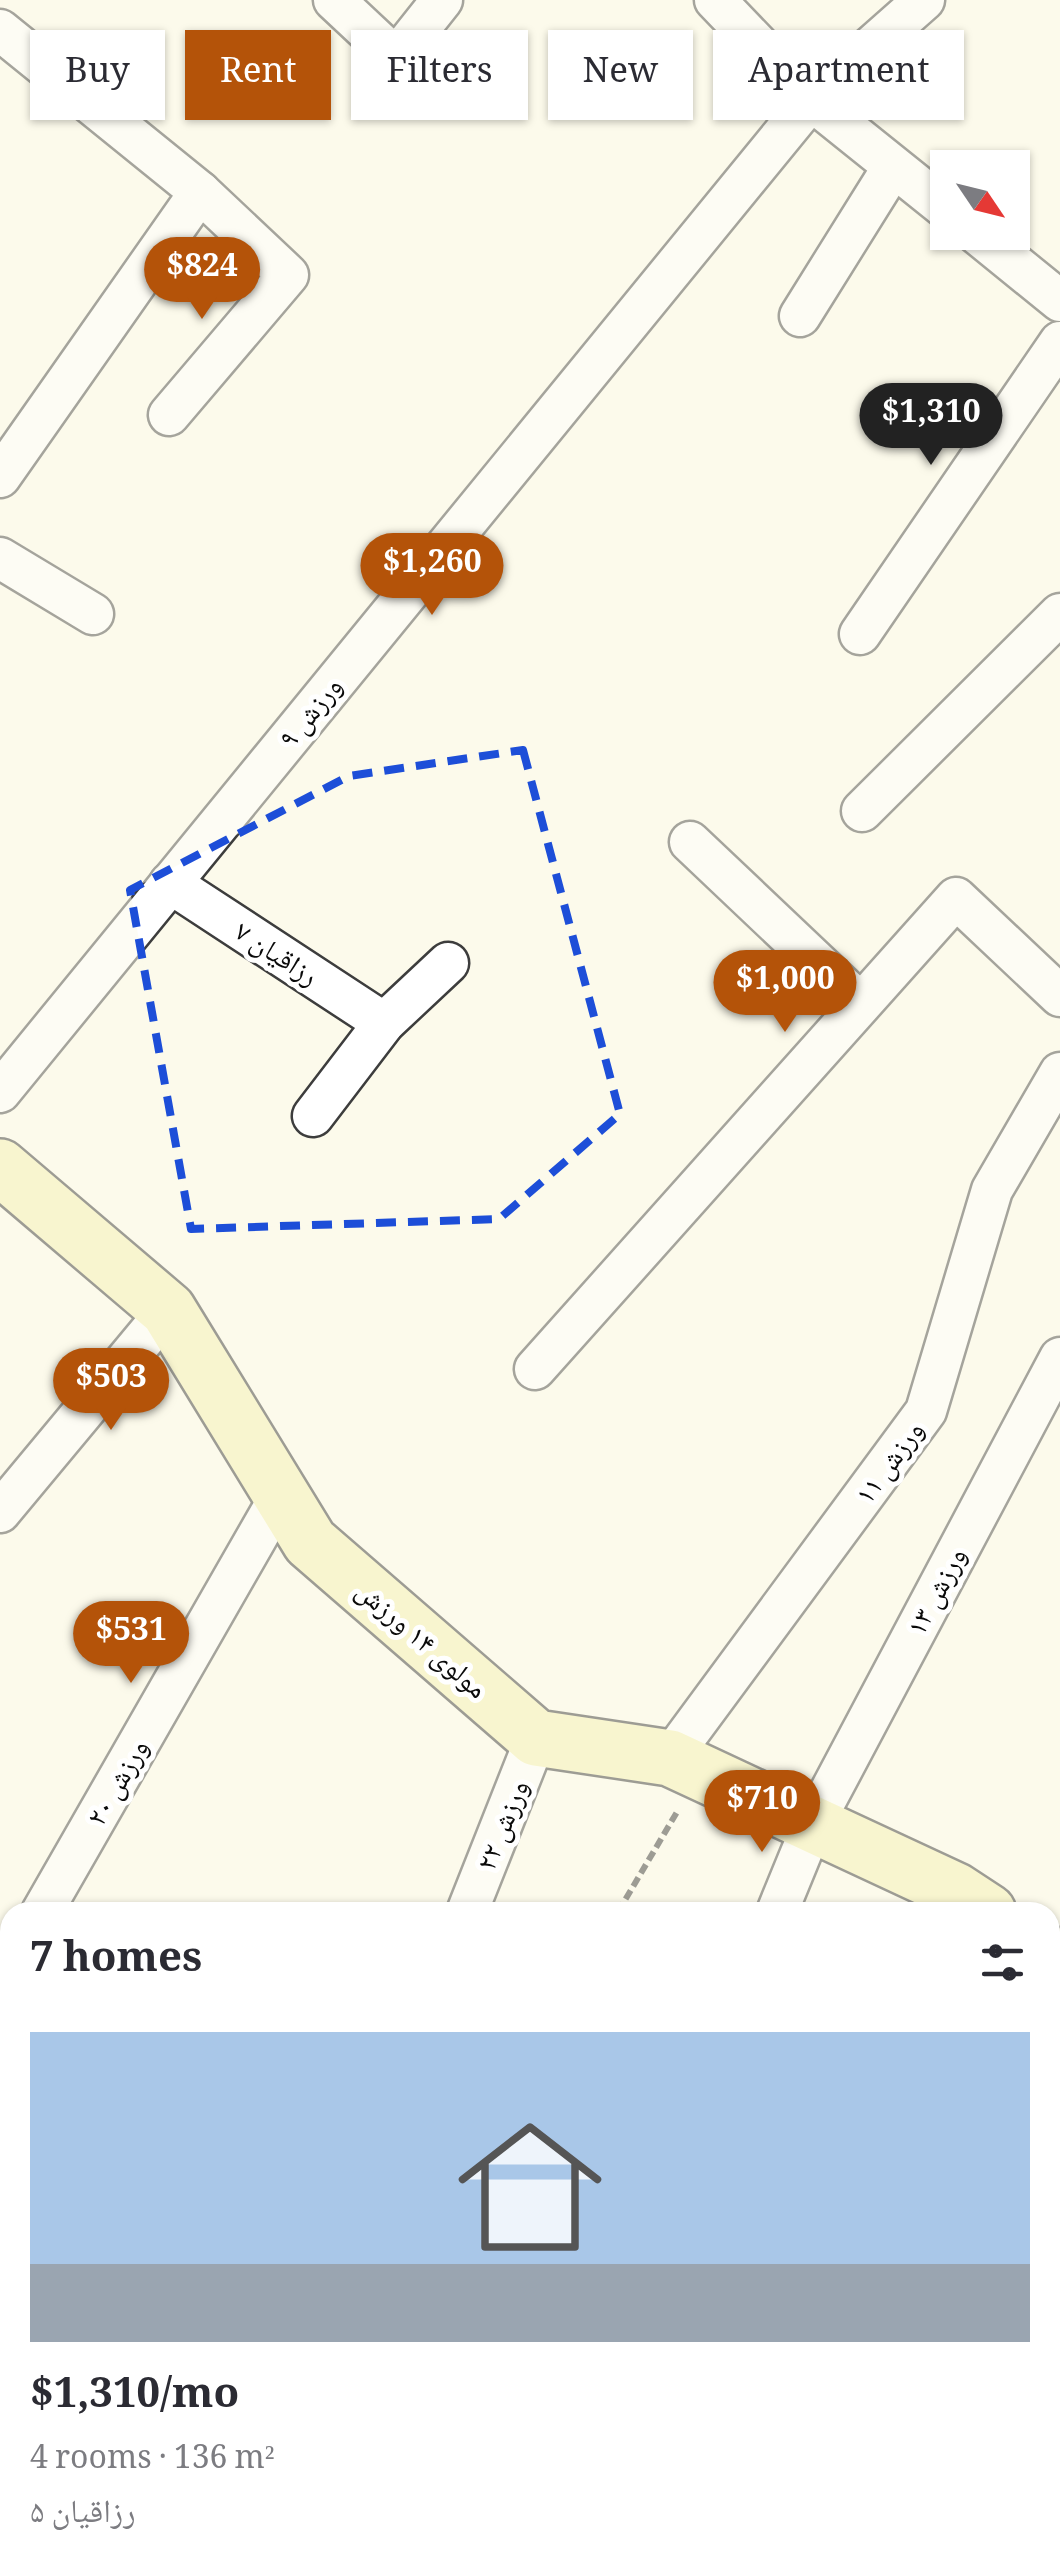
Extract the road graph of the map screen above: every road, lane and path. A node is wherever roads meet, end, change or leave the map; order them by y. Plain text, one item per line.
1 (334, 0) edge
2 (442, 0) edge
3 (715, 0) edge
4 (924, 0) edge
5 (0, 30) edge
6 (744, 30) edge
7 (890, 30) edge
8 (795, 120) edge
9 (835, 120) edge
10 (893, 167) junction
11 (200, 192) junction
12 (930, 196) edge
13 (997, 250) edge
14 (1060, 301) edge
15 (800, 316) dead end
16 (1060, 342) edge
17 (169, 416) dead end
18 (0, 477) edge
19 (0, 558) edge
20 (93, 614) dead end
21 (1060, 614) edge
22 (860, 634) dead end
23 (862, 811) dead end
24 (690, 842) dead end
25 (170, 883) junction
26 (448, 963) dead end
27 (1060, 996) edge
28 (860, 1002) junction
29 (384, 1024) junction
30 (1060, 1074) edge
31 (0, 1092) edge
32 (313, 1116) dead end
33 (0, 1167) edge
34 (168, 1310) junction
35 (1060, 1358) edge
36 (536, 1369) dead end
37 (280, 1494) junction
38 (0, 1512) edge
39 (536, 1738) junction
40 (686, 1765) junction
41 (813, 1824) junction
42 (48, 1902) edge
43 (471, 1902) edge
44 (623, 1902) edge
45 (780, 1902) edge
46 (973, 1902) edge

1 - 2 street
3 - 6 street
4 - 7 street, ورزش ۹
5 - 11 street
8 - 25 street, ورزش ۹
9 - 10 street
10 - 12 street
10 - 15 street
11 - 17 street
11 - 18 street
13 - 14 street
16 - 22 street
19 - 20 street
21 - 23 street
24 - 28 street
25 - 29 street, رزاقیان ۷
25 - 31 street, ورزش ۹
26 - 29 street
27 - 28 street
28 - 36 street
29 - 32 street
30 - 40 street, ورزش ۱۱
33 - 34 street, مولوی ۱۴ ورزش
34 - 37 street, مولوی ۱۴ ورزش
34 - 38 street
35 - 41 street, ورزش ۱۳
37 - 39 street, مولوی ۱۴ ورزش
37 - 42 street, ورزش ۲۰
39 - 40 street
39 - 43 street, ورزش ۲۲
40 - 41 street
40 - 44 path
41 - 45 street, ورزش ۱۳
41 - 46 street

